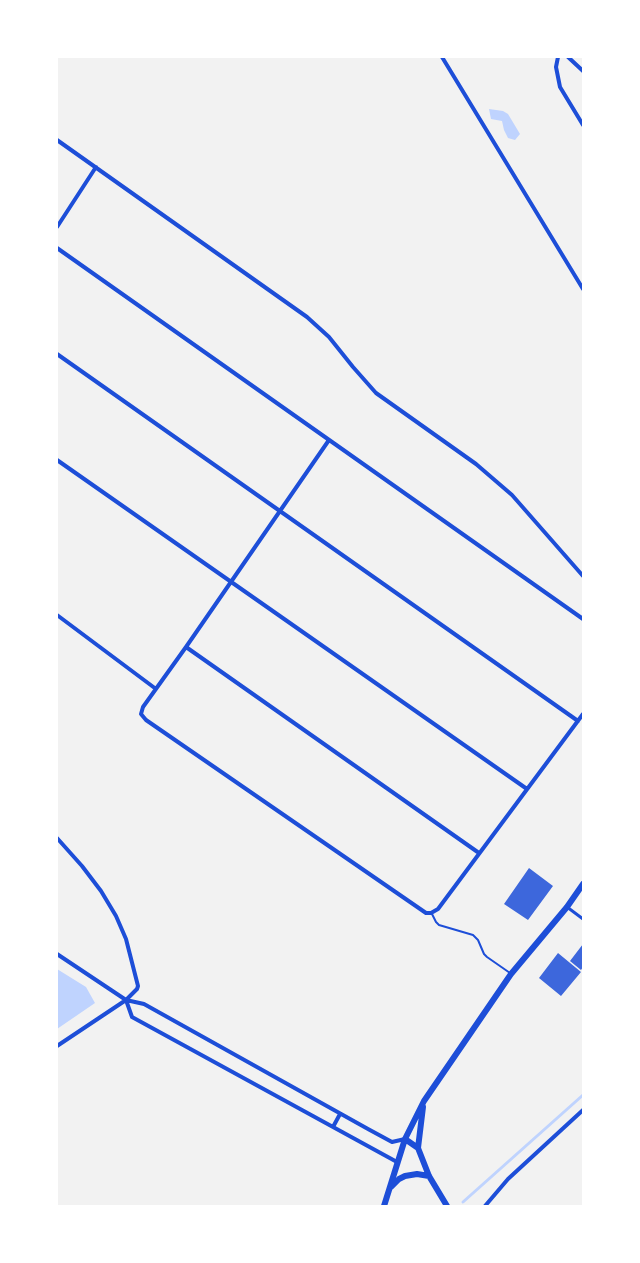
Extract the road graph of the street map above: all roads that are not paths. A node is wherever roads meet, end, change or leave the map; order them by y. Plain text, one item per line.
1 (442, 57) edge
2 (558, 57) edge
3 (568, 57) edge
4 (583, 70) edge
5 (583, 125) edge
6 (57, 140) edge
7 (96, 167) junction
8 (57, 227) edge
9 (57, 248) edge
10 (583, 289) edge
11 (57, 354) edge
12 (329, 440) junction
13 (57, 460) edge
14 (280, 512) junction
15 (583, 576) edge
16 (231, 582) junction
17 (57, 615) edge
18 (583, 619) edge
19 (186, 647) junction
20 (156, 689) junction
21 (583, 714) edge
22 (578, 721) junction
23 (527, 789) junction
24 (57, 838) edge
25 (479, 853) junction
26 (583, 884) edge
27 (567, 907) junction
28 (431, 913) junction
29 (583, 919) edge
30 (57, 954) edge
31 (511, 974) junction
32 (126, 1000) junction
33 (57, 1046) edge
34 (424, 1101) junction
35 (583, 1110) edge
36 (340, 1114) junction
37 (332, 1127) junction
38 (405, 1139) junction
39 (418, 1148) junction
40 (397, 1162) junction
41 (428, 1176) junction
42 (388, 1194) junction
43 (384, 1206) edge
44 (447, 1206) edge
45 (485, 1206) edge

1 - 10 street
2 - 5 street
3 - 4 street
6 - 7 street
7 - 8 street
7 - 15 street
9 - 12 street
11 - 14 street
12 - 14 street
12 - 18 street
13 - 16 street
14 - 16 street
14 - 22 street
16 - 19 street
16 - 23 street
17 - 20 street
19 - 20 street
19 - 25 street
20 - 28 street
21 - 22 street
22 - 23 street
23 - 25 street
24 - 32 street
25 - 28 street
26 - 27 main road
27 - 29 street
27 - 31 main road
28 - 31 lane
30 - 32 street
31 - 34 main road
32 - 33 street
32 - 36 street
32 - 37 street
34 - 38 main road
34 - 39 main road
35 - 45 street
36 - 37 street
36 - 38 street
37 - 40 street
38 - 39 main road
38 - 40 main road
39 - 41 main road
40 - 42 main road
41 - 42 main road
41 - 44 main road
42 - 43 main road

